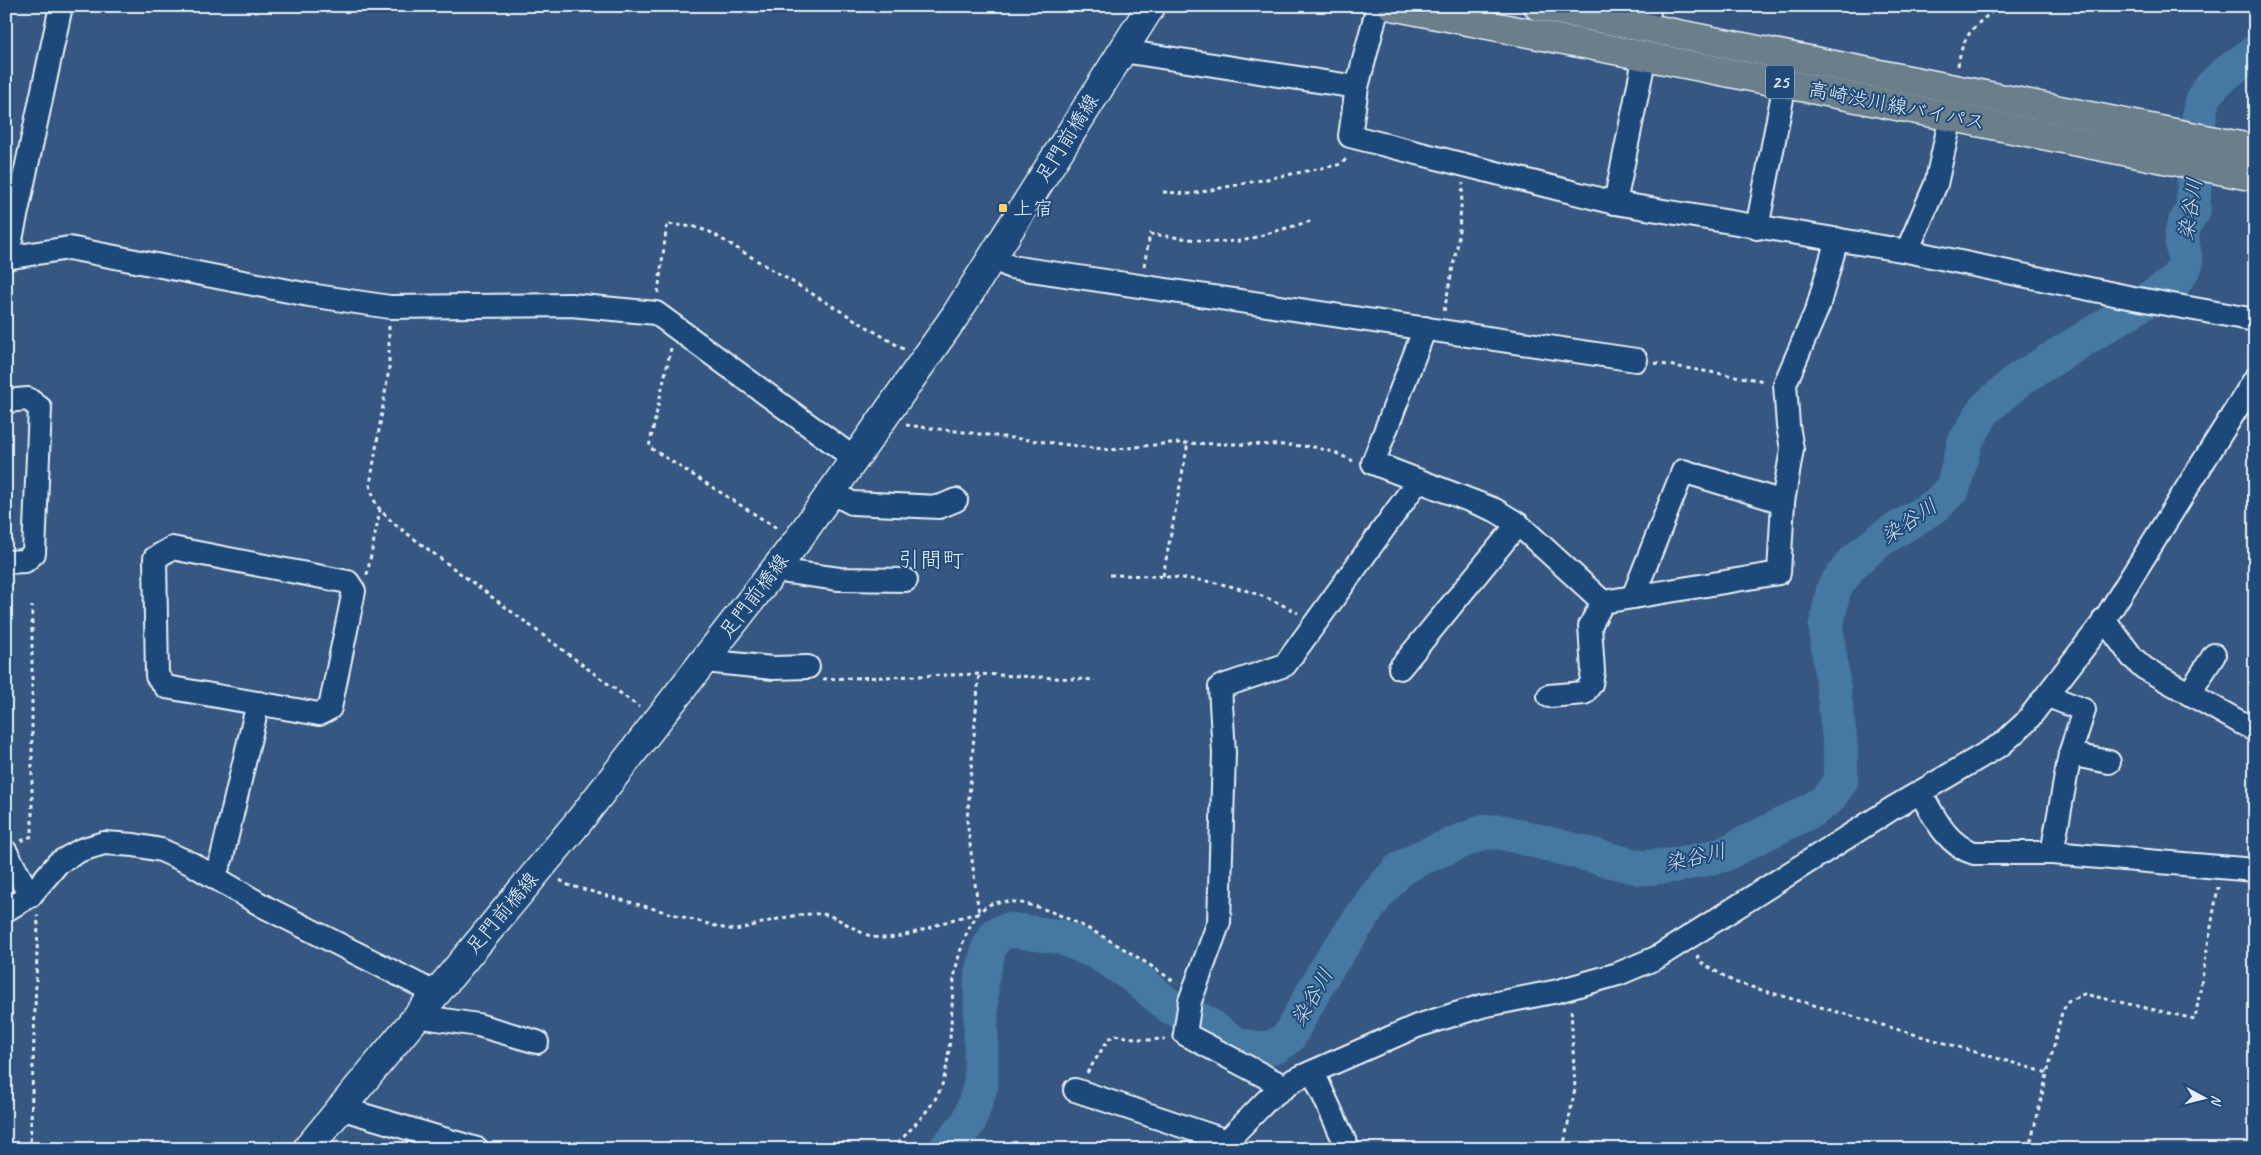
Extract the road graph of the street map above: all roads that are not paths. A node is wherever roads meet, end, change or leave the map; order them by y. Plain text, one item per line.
1 (62, 6) edge
2 (1151, 6) edge
3 (1378, 6) edge
4 (1392, 6) edge
5 (1538, 6) edge
6 (1648, 17) edge
7 (1122, 51) junction
8 (1644, 55) junction
9 (1785, 83) junction
10 (1356, 87) junction
11 (1950, 117) junction
12 (2255, 148) edge
13 (2255, 178) edge
14 (1615, 203) junction
15 (1757, 228) junction
16 (1837, 239) junction
17 (1908, 251) junction
18 (7, 258) edge
19 (993, 258) junction
20 (2255, 320) edge
21 (1433, 330) junction
22 (1636, 360) road end
23 (2255, 379) edge
24 (6, 401) edge
25 (855, 459) junction
26 (1418, 481) junction
27 (832, 492) junction
28 (956, 500) dead end
29 (1783, 502) junction
30 (1518, 524) junction
31 (6, 562) edge
32 (774, 570) junction
33 (906, 580) dead end
34 (1633, 597) junction
35 (1603, 602) junction
36 (2104, 619) junction
37 (2214, 656) dead end
38 (705, 661) junction
39 (1400, 668) dead end
40 (815, 673) road end
41 (2189, 694) junction
42 (1549, 696) dead end
43 (2048, 696) junction
44 (258, 703) junction
45 (2254, 730) edge
46 (2070, 754) junction
47 (2109, 762) dead end
48 (1920, 792) junction
49 (10, 848) edge
50 (2052, 853) junction
51 (2255, 870) edge
52 (214, 876) junction
53 (30, 896) junction
54 (6, 910) edge
55 (435, 993) junction
56 (417, 1016) junction
57 (536, 1042) dead end
58 (1313, 1072) junction
59 (1285, 1087) junction
60 (1075, 1090) road end
61 (340, 1108) junction
62 (1223, 1145) edge
63 (307, 1149) edge
64 (477, 1149) edge
65 (1348, 1149) edge

1 - 18 street
2 - 7 main road, 足門前橋線
3 - 10 street
4 - 8 main road, 高崎渋川線バイパス / 25
5 - 6 main road, 高崎渋川線バイパス / 25
6 - 12 main road, 高崎渋川線バイパス / 25
7 - 10 street
7 - 19 main road, 足門前橋線
8 - 9 main road, 高崎渋川線バイパス / 25
8 - 14 street
9 - 11 main road, 高崎渋川線バイパス / 25
9 - 15 street
10 - 14 street
11 - 13 main road, 高崎渋川線バイパス / 25
11 - 17 street
14 - 15 street
15 - 16 street
16 - 17 street
16 - 29 street
17 - 20 street
18 - 25 street
19 - 21 street
19 - 25 main road, 足門前橋線
21 - 22 street
21 - 26 street
23 - 36 street
24 - 31 street
25 - 27 main road, 足門前橋線
26 - 30 street
26 - 59 street
27 - 28 street
27 - 32 main road, 足門前橋線
29 - 34 street
29 - 34 street
30 - 35 street
30 - 39 street
32 - 33 street
32 - 38 main road, 足門前橋線
34 - 35 street
35 - 42 street
36 - 41 street
36 - 43 street
37 - 41 street
38 - 40 street
38 - 55 main road, 足門前橋線
41 - 45 street
43 - 46 street
43 - 48 street
44 - 44 street
44 - 52 street
46 - 47 street
46 - 50 street
48 - 50 street
48 - 58 street
49 - 53 street
50 - 51 street
52 - 53 street
52 - 55 street
53 - 54 street
55 - 56 main road, 足門前橋線
56 - 57 street
56 - 61 main road, 足門前橋線
58 - 59 street
58 - 65 street
59 - 62 street
60 - 62 street
61 - 63 main road, 足門前橋線
61 - 64 street

